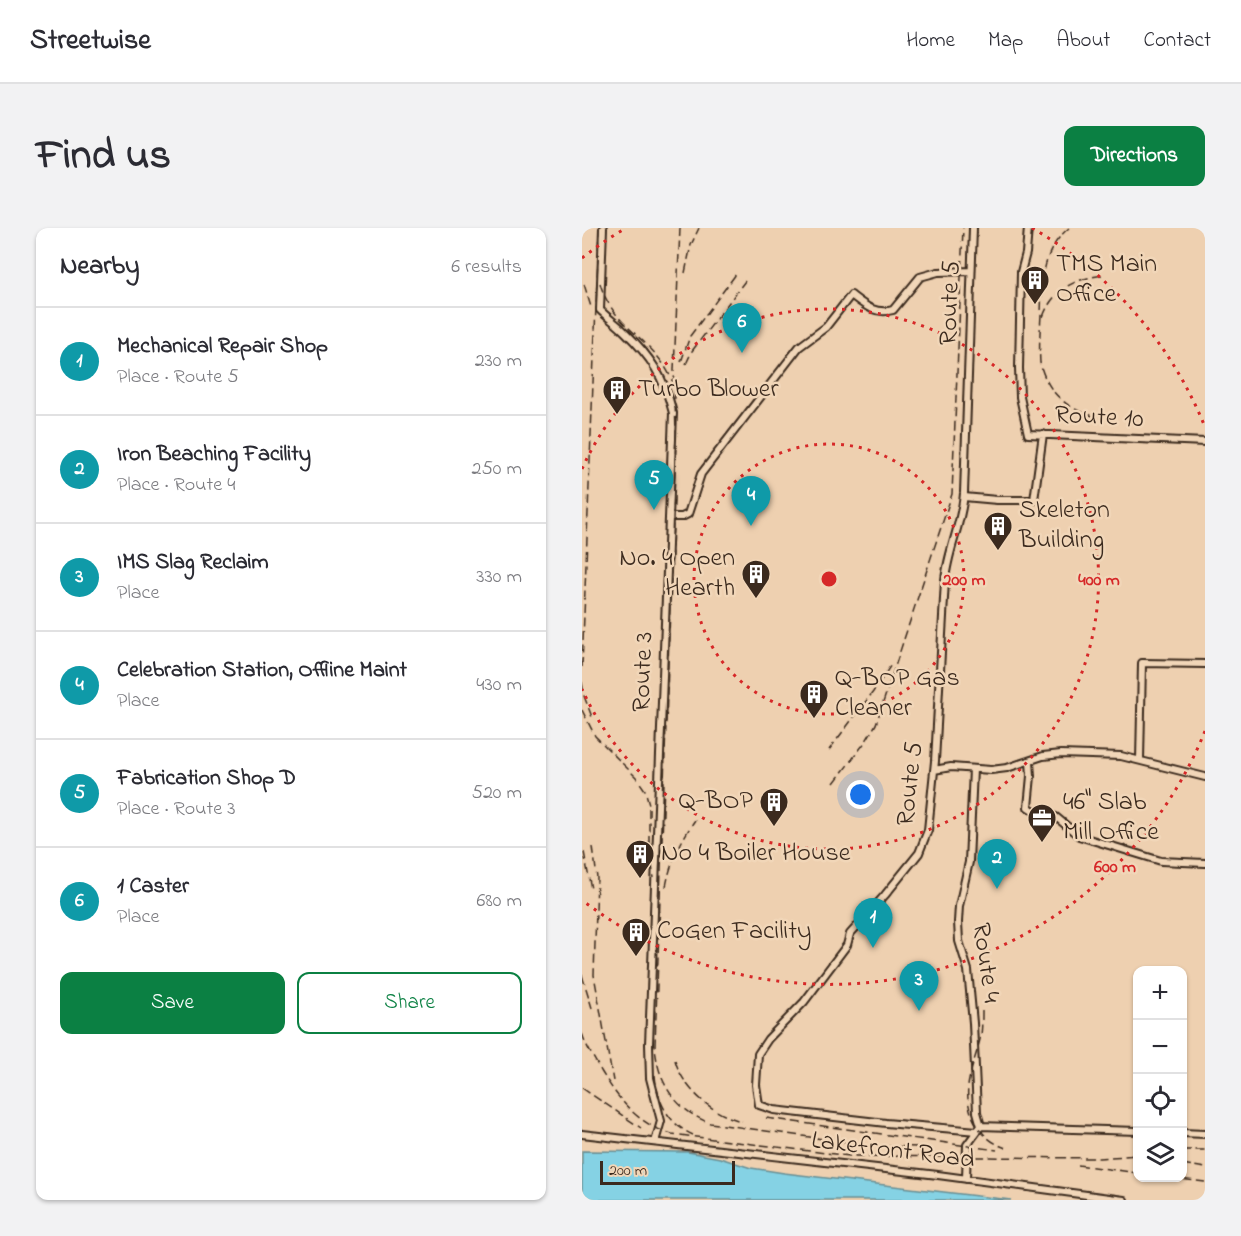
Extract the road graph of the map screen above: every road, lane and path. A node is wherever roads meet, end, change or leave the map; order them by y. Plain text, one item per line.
1 (603, 228) edge
2 (973, 228) edge
3 (1028, 228) edge
4 (971, 271) junction
5 (1042, 434) junction
6 (1205, 442) edge
7 (964, 497) junction
8 (669, 518) junction
9 (1205, 664) edge
10 (1140, 760) junction
11 (1030, 761) junction
12 (973, 769) junction
13 (934, 770) junction
14 (1205, 777) edge
15 (1205, 863) edge
16 (979, 1128) junction
17 (1133, 1131) edge
18 (1187, 1133) edge
19 (582, 1134) edge
20 (1205, 1134) edge
21 (656, 1142) junction
22 (966, 1179) junction
23 (1124, 1200) edge

1 - 8 street, Route 3
2 - 4 street, Route 5
3 - 5 street, Route 10
4 - 7 street, Route 5
4 - 8 street
5 - 6 street, Route 10
5 - 7 street
7 - 13 street, Route 5
8 - 21 street, Route 3
9 - 10 street
10 - 11 street
10 - 14 street
11 - 12 street
11 - 15 street
12 - 13 street
12 - 16 street, Route 4
13 - 16 street, Route 5
16 - 17 street
16 - 22 street
18 - 20 street
19 - 21 street, Lakefront Road
21 - 22 street, Lakefront Road
22 - 23 street, Lakefront Road

